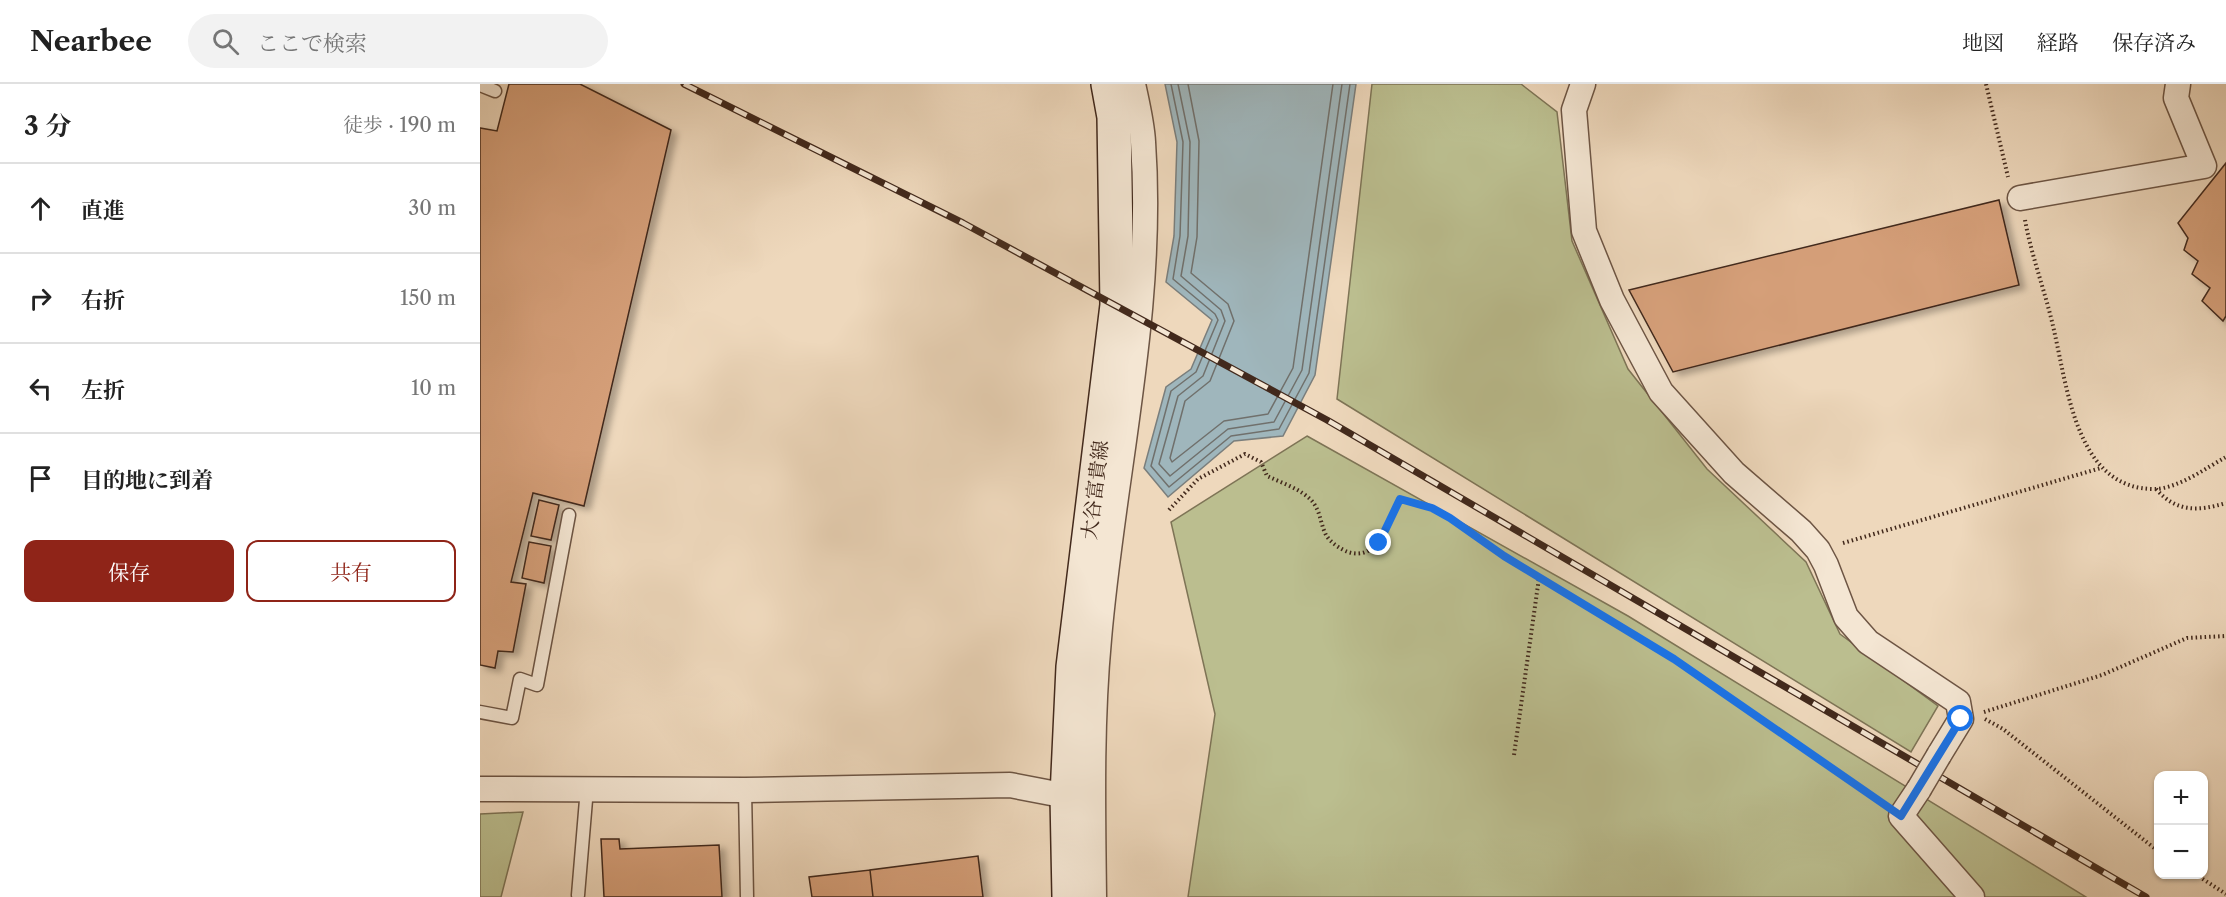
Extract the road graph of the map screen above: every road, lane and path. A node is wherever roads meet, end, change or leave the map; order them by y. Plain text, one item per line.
1 (1108, 84) edge
2 (1133, 84) edge
3 (1583, 84) edge
4 (1986, 84) edge
5 (2178, 84) edge
6 (480, 85) edge
7 (495, 91) dead end
8 (2020, 198) junction
9 (2226, 457) edge
10 (2101, 468) junction
11 (2156, 489) junction
12 (2226, 503) edge
13 (1169, 510) dead end
14 (569, 515) dead end
15 (1818, 550) junction
16 (1539, 578) junction
17 (2226, 636) edge
18 (480, 712) edge
19 (1514, 755) dead end
20 (587, 788) junction
21 (480, 789) edge
22 (745, 790) junction
23 (1067, 796) junction
24 (1901, 816) junction
25 (2154, 848) edge
26 (2203, 879) edge
27 (2226, 894) edge
28 (579, 895) dead end
29 (747, 897) edge
30 (1070, 897) edge
31 (1094, 897) edge
32 (1972, 897) edge

1 - 23 main road, 大谷富貴線
2 - 31 street
3 - 15 street
4 - 8 path
5 - 8 street
6 - 7 lane
8 - 10 path
9 - 11 path
10 - 11 path
10 - 15 path
11 - 12 path
13 - 16 path
14 - 18 lane
15 - 24 street, bridge
16 - 19 path
16 - 24 path
17 - 25 path
20 - 21 street
20 - 22 street
20 - 28 lane
22 - 23 street
22 - 29 lane
23 - 30 main road, 大谷富貴線
24 - 32 street
26 - 27 path

